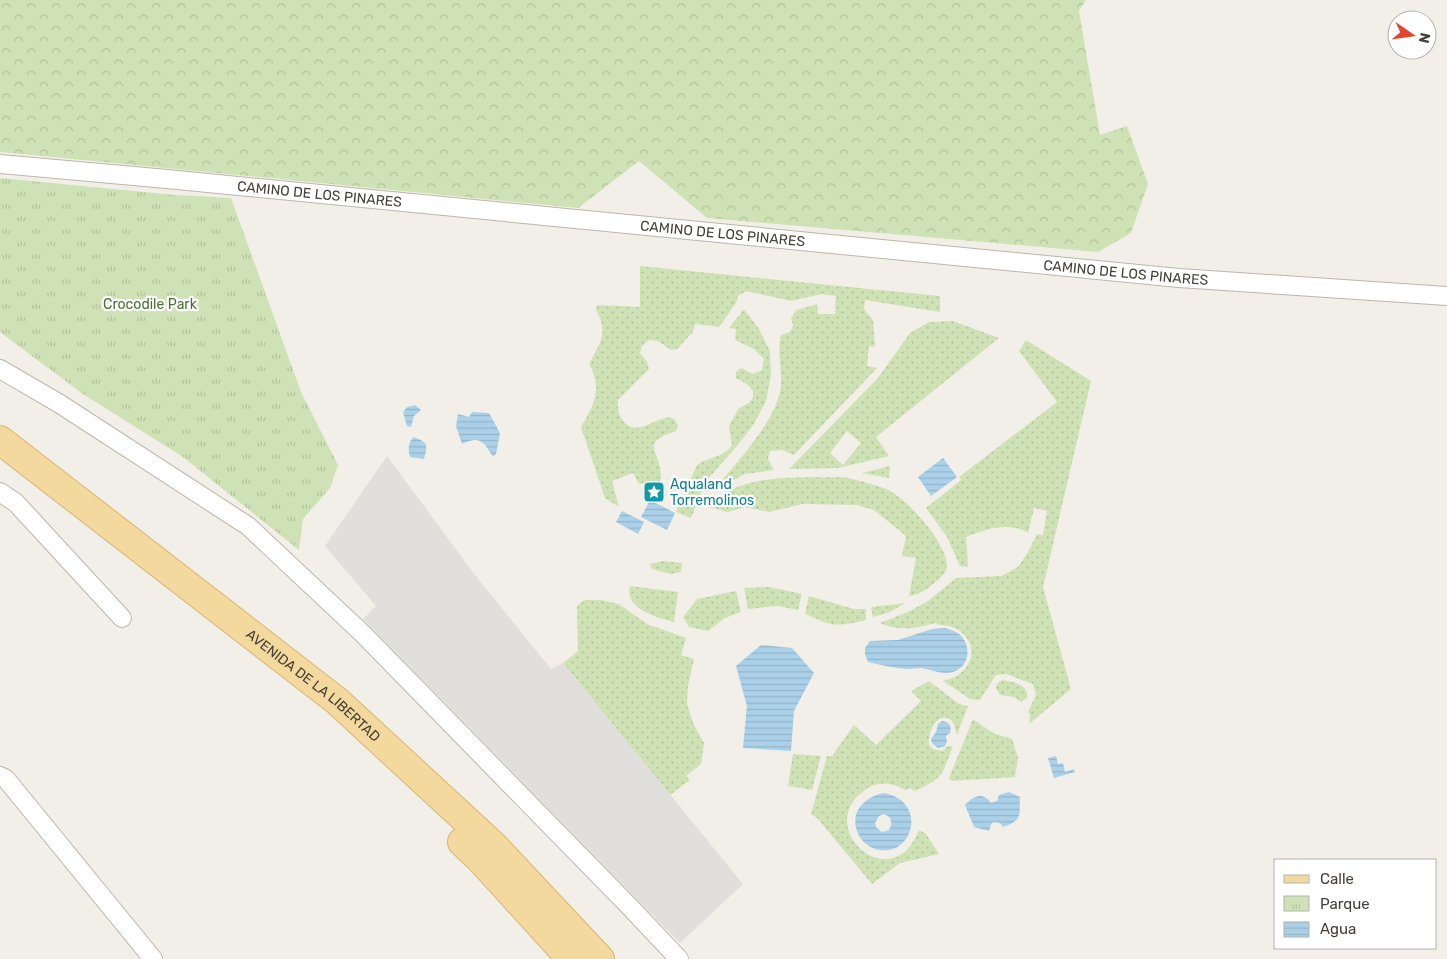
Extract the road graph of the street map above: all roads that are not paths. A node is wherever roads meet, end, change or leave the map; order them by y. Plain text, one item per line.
1 (0, 164) edge
2 (1447, 296) edge
3 (0, 370) edge
4 (0, 440) edge
5 (0, 461) edge
6 (0, 492) edge
7 (122, 618) dead end
8 (0, 776) edge
9 (153, 959) edge
10 (571, 959) edge
11 (600, 959) edge
12 (678, 959) edge

1 - 2 street, CAMINO DE LOS PINARES
3 - 12 street
4 - 11 main road, AVENIDA DE LA LIBERTAD
5 - 10 main road, AVENIDA DE LA LIBERTAD
6 - 7 street
8 - 9 street

